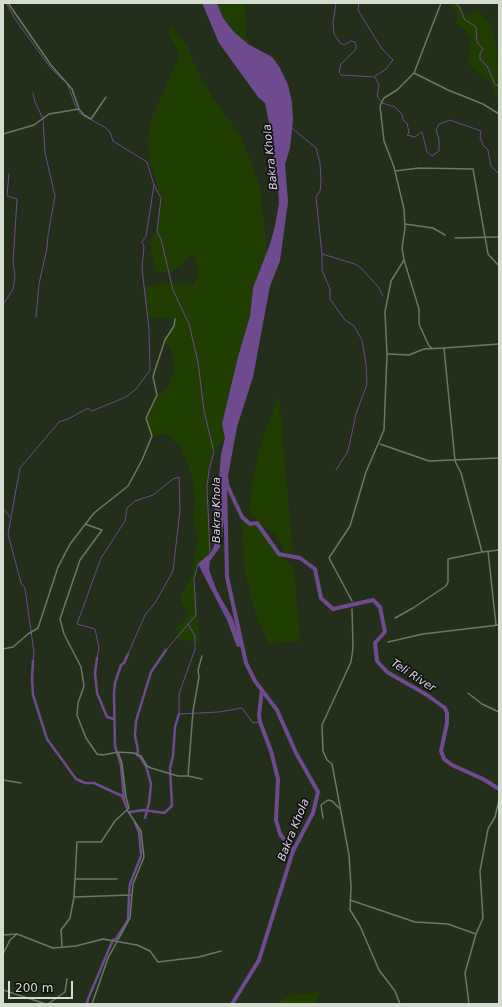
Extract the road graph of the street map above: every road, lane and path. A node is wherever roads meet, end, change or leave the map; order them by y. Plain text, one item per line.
1 (8, 3) edge
2 (441, 3) edge
3 (414, 73) junction
4 (106, 97) dead end
5 (79, 109) junction
6 (499, 114) edge
7 (3, 134) edge
8 (395, 171) junction
9 (405, 224) junction
10 (445, 235) dead end
11 (486, 237) junction
12 (499, 237) edge
13 (455, 238) dead end
14 (404, 260) junction
15 (499, 266) edge
16 (175, 319) dead end
17 (499, 344) edge
18 (432, 348) junction
19 (444, 348) junction
20 (387, 354) junction
21 (379, 444) junction
22 (499, 458) edge
23 (455, 461) junction
24 (85, 524) junction
25 (499, 550) edge
26 (488, 551) junction
27 (482, 552) junction
28 (352, 601) dead end
29 (352, 610) dead end
30 (394, 618) dead end
31 (498, 625) edge
32 (388, 642) dead end
33 (3, 649) edge
34 (202, 656) dead end
35 (468, 693) dead end
36 (499, 712) edge
37 (120, 752) junction
38 (188, 776) junction
39 (202, 779) dead end
40 (3, 780) edge
41 (21, 783) dead end
42 (499, 800) edge
43 (340, 808) junction
44 (127, 810) junction
45 (323, 818) dead end
46 (76, 879) junction
47 (117, 880) dead end
48 (131, 895) junction
49 (74, 897) junction
50 (350, 900) junction
51 (17, 934) junction
52 (476, 934) junction
53 (3, 935) edge
54 (116, 941) junction
55 (62, 947) junction
56 (221, 951) dead end
57 (3, 954) edge
58 (67, 979) dead end
59 (3, 990) edge
60 (47, 1004) edge
61 (92, 1004) edge
62 (400, 1004) edge
63 (469, 1004) edge

1 - 5 street
2 - 3 street
3 - 6 street
3 - 8 street
4 - 5 street
5 - 7 street
8 - 9 street
8 - 11 street
9 - 10 street
9 - 14 street
11 - 12 street
11 - 13 street
11 - 15 street
14 - 18 street
14 - 20 street
16 - 24 street
17 - 19 street
18 - 19 street
18 - 20 street
19 - 23 street
20 - 21 street
21 - 23 street
21 - 28 street
22 - 23 street
23 - 27 street
24 - 33 street
24 - 37 street
25 - 26 street
26 - 27 street
26 - 31 street
27 - 30 street
29 - 43 street
31 - 32 street
34 - 38 street
35 - 36 street
37 - 38 street
37 - 44 street
38 - 39 street
40 - 41 street
42 - 52 street
43 - 45 street
43 - 50 street
44 - 46 street
44 - 48 street
46 - 47 street
46 - 49 street
48 - 49 street
48 - 54 street
49 - 55 street
50 - 52 street
50 - 62 street
51 - 53 street
51 - 55 street
51 - 57 street
52 - 63 street
54 - 55 street
54 - 56 street
54 - 61 street
58 - 60 street
59 - 60 street

